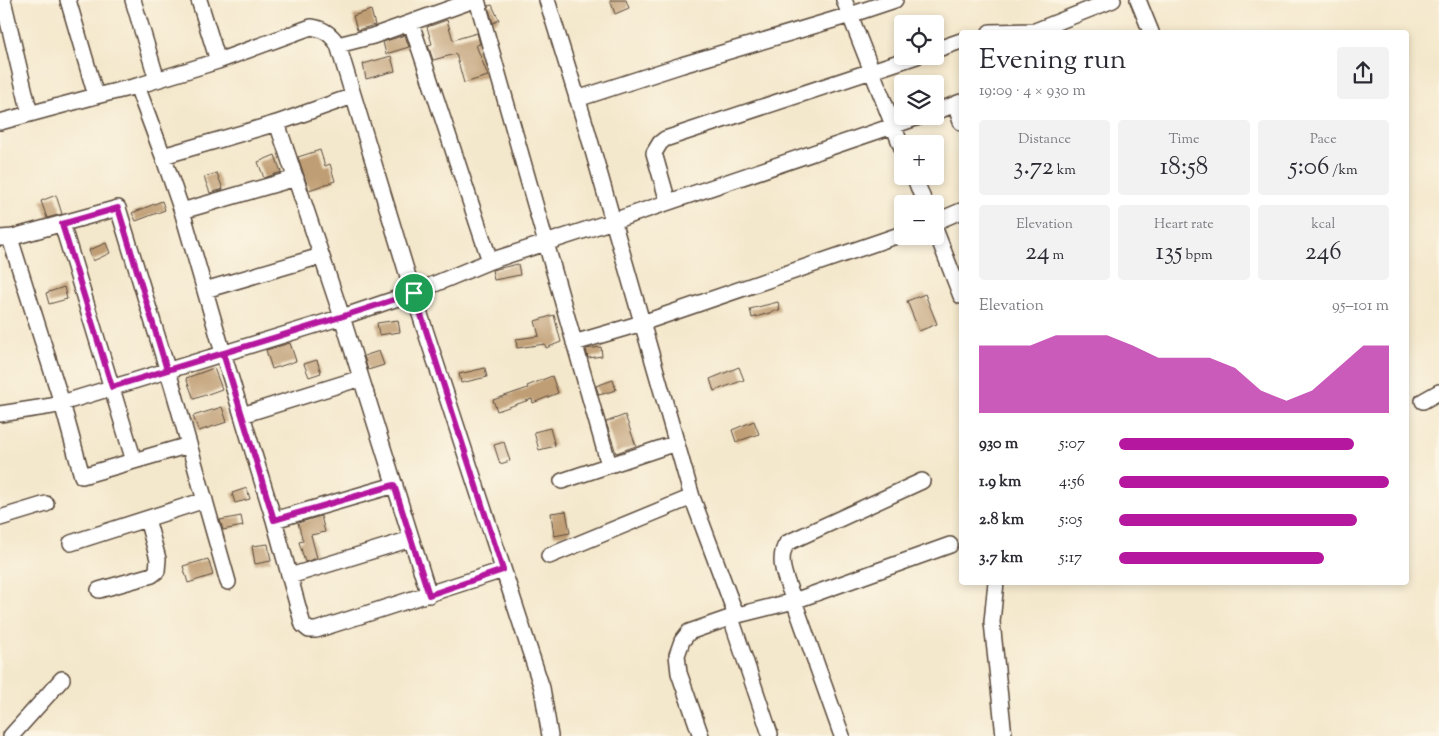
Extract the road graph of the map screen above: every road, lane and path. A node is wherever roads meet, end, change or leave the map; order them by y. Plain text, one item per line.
1 (3, 0) edge
2 (68, 0) edge
3 (133, 0) edge
4 (199, 0) edge
5 (476, 0) edge
6 (547, 0) edge
7 (844, 0) edge
8 (894, 0) edge
9 (1113, 0) edge
10 (1138, 0) edge
11 (850, 15) junction
12 (412, 22) junction
13 (1037, 30) edge
14 (1150, 30) edge
15 (959, 42) edge
16 (338, 45) junction
17 (944, 47) edge
18 (218, 61) junction
19 (894, 64) edge
20 (873, 71) junction
21 (157, 80) junction
22 (136, 86) junction
23 (96, 96) junction
24 (353, 96) junction
25 (577, 99) junction
26 (958, 103) edge
27 (944, 108) edge
28 (30, 114) junction
29 (0, 122) edge
30 (277, 123) junction
31 (899, 125) edge
32 (894, 127) junction
33 (897, 135) edge
34 (163, 156) junction
35 (296, 178) junction
36 (668, 202) junction
37 (182, 211) junction
38 (959, 212) edge
39 (944, 218) edge
40 (613, 221) junction
41 (62, 224) junction
42 (894, 237) edge
43 (5, 238) edge
44 (545, 243) junction
45 (941, 245) edge
46 (321, 256) junction
47 (490, 261) junction
48 (205, 290) junction
49 (959, 291) edge
50 (414, 293) junction
51 (342, 317) junction
52 (642, 323) junction
53 (574, 344) junction
54 (223, 353) junction
55 (167, 370) junction
56 (361, 378) junction
57 (112, 387) junction
58 (1439, 392) edge
59 (1423, 401) dead end
60 (62, 403) junction
61 (1, 409) edge
62 (242, 414) junction
63 (676, 443) junction
64 (189, 445) junction
65 (134, 461) junction
66 (609, 465) junction
67 (562, 480) dead end
68 (922, 481) dead end
69 (394, 485) junction
70 (692, 497) junction
71 (205, 500) junction
72 (46, 504) dead end
73 (0, 518) edge
74 (147, 519) junction
75 (274, 520) junction
76 (411, 539) junction
77 (71, 543) dead end
78 (950, 545) dead end
79 (549, 556) dead end
80 (503, 570) junction
81 (290, 576) junction
82 (228, 582) dead end
83 (996, 585) edge
84 (99, 590) dead end
85 (429, 595) junction
86 (794, 601) junction
87 (734, 616) junction
88 (62, 679) dead end
89 (770, 734) dead end
90 (10, 736) edge
91 (550, 736) edge
92 (701, 736) edge
93 (842, 736) edge
94 (1004, 736) edge

1 - 28 street
2 - 23 street
3 - 21 street
4 - 18 street
5 - 12 street
5 - 44 street
6 - 25 street
7 - 11 street
8 - 11 street
9 - 13 street
10 - 14 street
11 - 20 street
11 - 25 street
12 - 16 street
12 - 47 street
15 - 17 street
16 - 18 street
16 - 24 street
18 - 21 street
19 - 20 street
20 - 32 street
20 - 36 street
21 - 22 street
22 - 23 street
22 - 34 street
23 - 28 street
24 - 30 street
24 - 50 street
25 - 40 street
26 - 27 street
28 - 29 street
30 - 34 street
30 - 35 street
31 - 32 street
32 - 33 street
32 - 36 street
34 - 37 street
35 - 37 street
35 - 46 street
36 - 40 street
37 - 48 street
38 - 39 street
40 - 44 street
40 - 52 street
41 - 43 street
41 - 55 street
41 - 57 street
42 - 52 street
43 - 60 street
44 - 47 street
44 - 53 street
45 - 49 street
46 - 48 street
46 - 51 street
47 - 50 street
48 - 54 street
50 - 51 street
50 - 80 street
51 - 54 street
51 - 56 street
52 - 53 street
52 - 63 street
53 - 66 street
54 - 55 street
54 - 62 street
55 - 57 street
55 - 64 street
56 - 62 street
56 - 69 street
57 - 60 street
57 - 65 street
58 - 59 street
60 - 61 street
60 - 65 street
62 - 75 street
63 - 66 street
63 - 70 street
64 - 65 street
64 - 71 street
66 - 67 street
68 - 86 street
69 - 75 street
69 - 76 street
70 - 79 street
70 - 87 street
71 - 74 street
71 - 82 street
72 - 73 street
74 - 77 street
74 - 84 street
75 - 81 street
76 - 81 street
76 - 85 street
78 - 86 street
80 - 85 street
80 - 91 street
81 - 85 street
83 - 94 street
86 - 87 street
86 - 93 street
87 - 89 street
87 - 92 street
88 - 90 street

